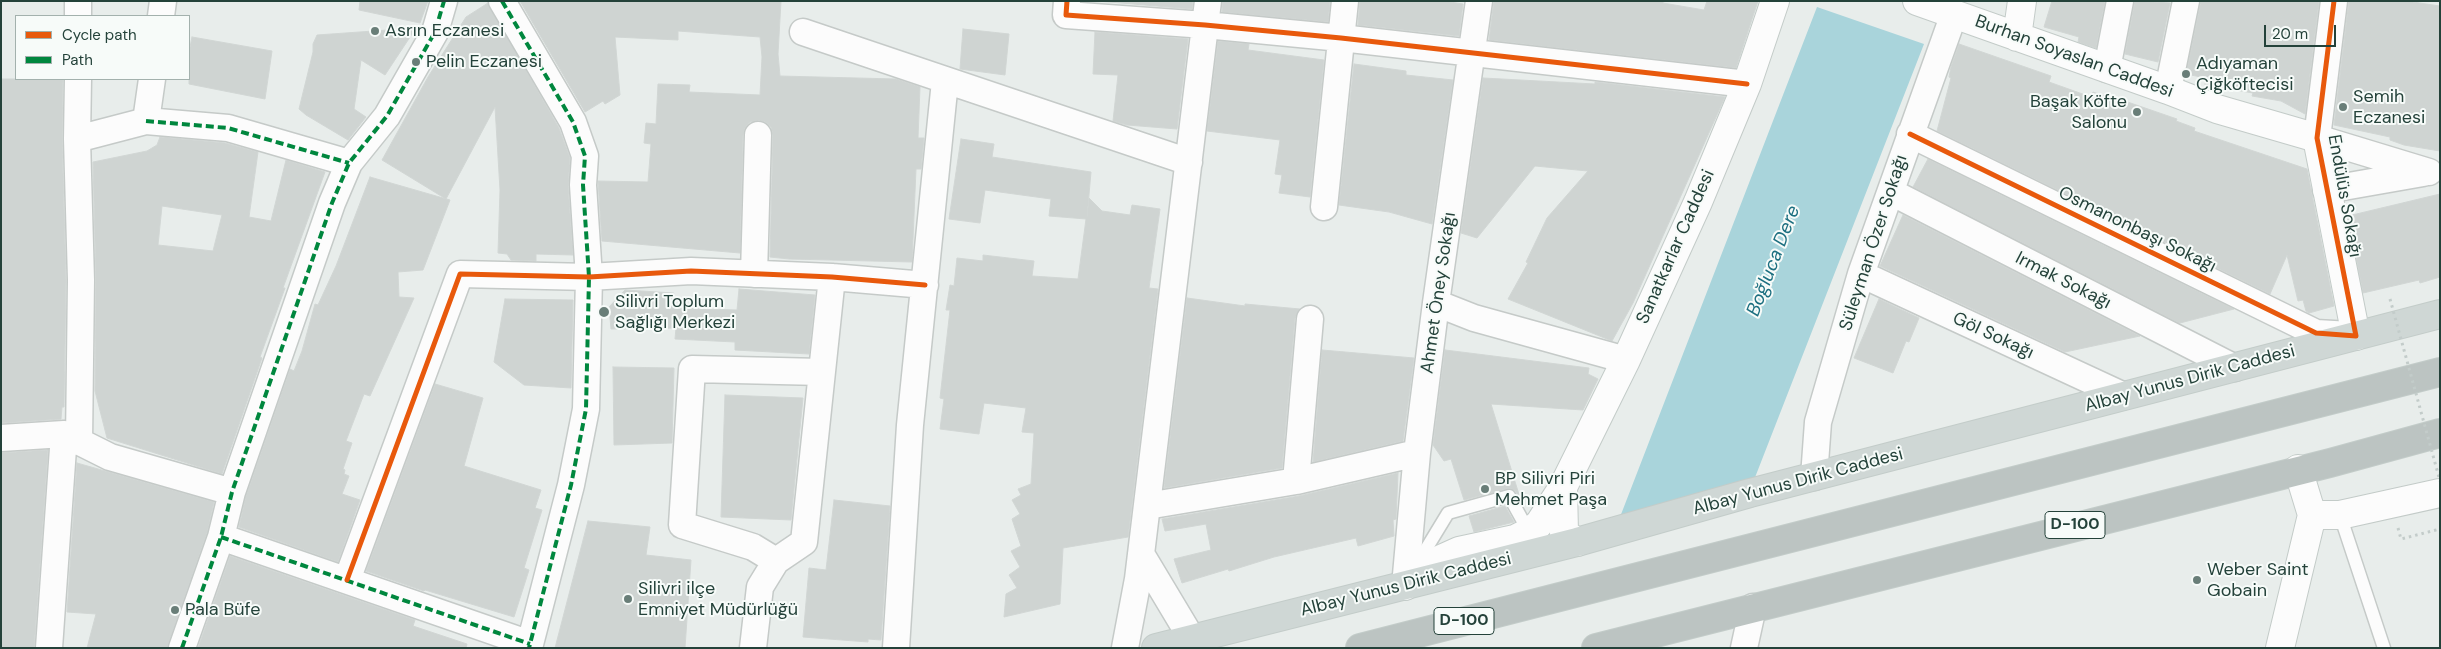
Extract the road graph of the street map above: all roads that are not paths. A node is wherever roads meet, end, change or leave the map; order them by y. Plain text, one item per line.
1 (78, 1) edge
2 (163, 1) edge
3 (444, 1) edge
4 (502, 1) edge
5 (1067, 1) edge
6 (1346, 1) edge
7 (1479, 1) edge
8 (1775, 1) edge
9 (1917, 1) edge
10 (2022, 1) edge
11 (2120, 1) edge
12 (2186, 1) edge
13 (2334, 1) edge
14 (1207, 13) edge
15 (1954, 14) junction
16 (78, 15) edge
17 (161, 15) edge
18 (803, 32) dead end
19 (2017, 37) junction
20 (1341, 38) junction
21 (1472, 53) junction
22 (2107, 69) junction
23 (78, 80) edge
24 (152, 80) edge
25 (945, 81) junction
26 (1747, 84) junction
27 (2168, 90) junction
28 (146, 120) junction
29 (1910, 134) junction
30 (758, 135) dead end
31 (2316, 138) junction
32 (77, 139) junction
33 (1189, 162) junction
34 (349, 163) junction
35 (2434, 171) edge
36 (2326, 190) junction
37 (1891, 192) junction
38 (1324, 207) dead end
39 (754, 274) junction
40 (1861, 274) junction
41 (589, 277) junction
42 (832, 277) junction
43 (924, 285) junction
44 (1436, 303) junction
45 (2440, 314) edge
46 (1310, 319) dead end
47 (2356, 336) junction
48 (1626, 360) junction
49 (2235, 368) junction
50 (822, 372) junction
51 (2440, 372) edge
52 (2124, 396) junction
53 (2440, 433) edge
54 (1, 438) edge
55 (71, 438) junction
56 (1417, 453) junction
57 (2298, 469) junction
58 (1814, 477) junction
59 (1296, 481) junction
60 (1562, 487) junction
61 (232, 492) junction
62 (2440, 493) edge
63 (1146, 506) junction
64 (2340, 514) junction
65 (2312, 515) junction
66 (1529, 532) junction
67 (221, 537) junction
68 (1577, 542) junction
69 (1141, 554) junction
70 (776, 561) junction
71 (347, 580) junction
72 (1404, 586) junction
73 (1753, 606) junction
74 (1192, 639) junction
75 (530, 646) edge
76 (49, 648) edge
77 (182, 648) edge
78 (753, 648) edge
79 (896, 648) edge
80 (1125, 648) edge
81 (1156, 648) edge
82 (1360, 648) edge
83 (1596, 648) edge
84 (1744, 648) edge
85 (2280, 648) edge
86 (2384, 648) edge

1 - 16 street
2 - 17 street
3 - 34 street
4 - 41 street
5 - 14 street
6 - 20 street
7 - 21 street, Ahmet Öney Sokağı
8 - 26 main road, Sanatkarlar Caddesi
9 - 15 main road, Burhan Soyaslan Caddesi
10 - 19 main road
11 - 22 street
12 - 27 street
13 - 31 street, Endülüs Sokağı
14 - 20 street
14 - 33 street
15 - 19 main road, Burhan Soyaslan Caddesi
15 - 29 street, Süleyman Özer Sokağı
18 - 25 street
19 - 22 main road, Burhan Soyaslan Caddesi
20 - 21 street
20 - 38 street
21 - 26 street
21 - 44 street, Ahmet Öney Sokağı
22 - 27 main road, Burhan Soyaslan Caddesi
23 - 32 street
24 - 28 street
25 - 33 street
25 - 43 street
26 - 48 main road, Sanatkarlar Caddesi
27 - 31 main road, Burhan Soyaslan Caddesi
28 - 32 street
28 - 34 street
29 - 37 street, Süleyman Özer Sokağı
29 - 47 street, Osmanonbaşı Sokağı
30 - 39 street
31 - 35 street
31 - 36 main road, Endülüs Sokağı
32 - 55 street
33 - 63 street
34 - 61 street
35 - 36 street
36 - 47 main road, Endülüs Sokağı
37 - 40 street, Süleyman Özer Sokağı
37 - 49 street, Irmak Sokağı
39 - 41 street
39 - 42 street
40 - 52 street, Göl Sokağı
40 - 58 street, Süleyman Özer Sokağı
41 - 71 street
41 - 75 street
42 - 43 street
42 - 50 street
43 - 79 street
44 - 48 street
44 - 56 street, Ahmet Öney Sokağı
45 - 47 main road, Albay Yunus Dirik Caddesi
46 - 59 street
47 - 49 main road, Albay Yunus Dirik Caddesi
48 - 60 main road, Sanatkarlar Caddesi
49 - 52 main road, Albay Yunus Dirik Caddesi
50 - 70 street
50 - 70 street
51 - 82 highway, D-100
52 - 58 main road, Albay Yunus Dirik Caddesi
53 - 57 highway, D-100
54 - 55 street
55 - 61 street
55 - 76 street
56 - 59 street
56 - 72 street, Ahmet Öney Sokağı
57 - 65 main road
57 - 73 highway, D-100
58 - 68 main road, Albay Yunus Dirik Caddesi
59 - 63 street
60 - 66 main road, Sanatkarlar Caddesi
60 - 68 main road
61 - 67 street
62 - 64 main road
63 - 69 street
64 - 65 main road
64 - 86 lane
65 - 85 main road
66 - 72 main road
66 - 72 lane
67 - 71 street
67 - 77 street
68 - 72 main road, Albay Yunus Dirik Caddesi
69 - 74 street
69 - 80 street
70 - 78 street
71 - 75 street
72 - 74 main road, Albay Yunus Dirik Caddesi
73 - 83 highway, D-100
73 - 84 street
74 - 81 main road, Albay Yunus Dirik Caddesi

